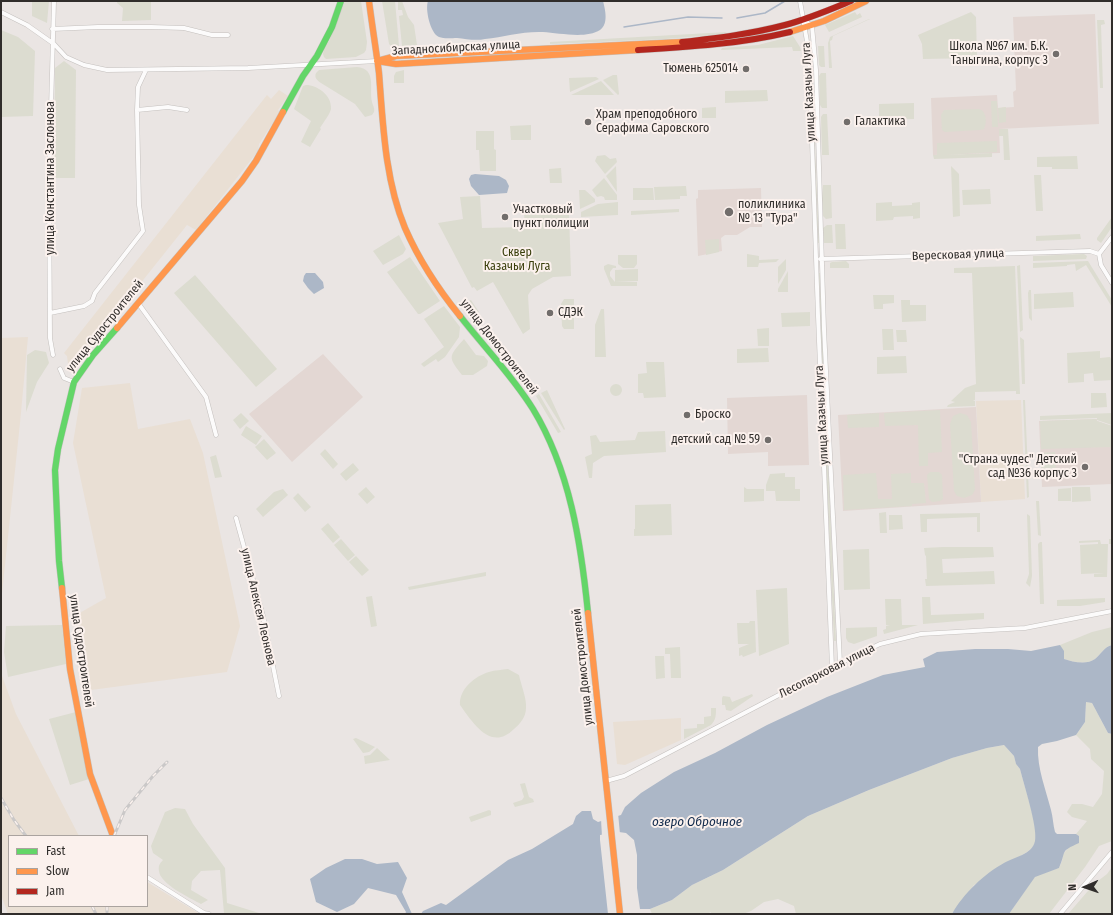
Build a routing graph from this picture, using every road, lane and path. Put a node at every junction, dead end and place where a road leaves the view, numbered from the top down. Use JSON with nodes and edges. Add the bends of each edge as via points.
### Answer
{"nodes":[{"id":1,"x":54,"y":1,"type":"edge"},
{"id":2,"x":342,"y":1,"type":"edge"},
{"id":3,"x":368,"y":1,"type":"edge"},
{"id":4,"x":800,"y":1,"type":"edge"},
{"id":5,"x":851,"y":1,"type":"edge"},
{"id":6,"x":866,"y":1,"type":"edge"},
{"id":7,"x":1,"y":12,"type":"edge"},
{"id":8,"x":804,"y":20,"type":"junction"},
{"id":9,"x":812,"y":26,"type":"junction"},
{"id":10,"x":804,"y":28,"type":"junction"},
{"id":11,"x":52,"y":29,"type":"junction"},
{"id":12,"x":228,"y":34,"type":"dead end"},
{"id":13,"x":54,"y":44,"type":"junction"},
{"id":14,"x":377,"y":62,"type":"junction"},
{"id":15,"x":310,"y":65,"type":"junction"},
{"id":16,"x":146,"y":70,"type":"junction"},
{"id":17,"x":137,"y":110,"type":"junction"},
{"id":18,"x":187,"y":110,"type":"dead end"},
{"id":19,"x":1112,"y":237,"type":"edge"},
{"id":20,"x":1099,"y":254,"type":"junction"},
{"id":21,"x":816,"y":259,"type":"junction"},
{"id":22,"x":822,"y":259,"type":"junction"},
{"id":23,"x":1112,"y":283,"type":"edge"},
{"id":24,"x":138,"y":303,"type":"junction"},
{"id":25,"x":50,"y":313,"type":"junction"},
{"id":26,"x":53,"y":355,"type":"dead end"},
{"id":27,"x":60,"y":369,"type":"dead end"},
{"id":28,"x":74,"y":382,"type":"junction"},
{"id":29,"x":216,"y":435,"type":"dead end"},
{"id":30,"x":236,"y":518,"type":"dead end"},
{"id":31,"x":1112,"y":611,"type":"edge"},
{"id":32,"x":840,"y":663,"type":"junction"},
{"id":33,"x":832,"y":667,"type":"junction"},
{"id":34,"x":279,"y":696,"type":"dead end"},
{"id":35,"x":606,"y":781,"type":"junction"},
{"id":36,"x":113,"y":835,"type":"edge"},
{"id":37,"x":1112,"y":852,"type":"edge"},
{"id":38,"x":148,"y":878,"type":"edge"},
{"id":39,"x":210,"y":914,"type":"edge"},
{"id":40,"x":620,"y":914,"type":"edge"},
{"id":41,"x":1060,"y":914,"type":"edge"}],
"edges":[{"from":1,"to":11,"type":"street"},
{"from":2,"to":15,"type":"main road","name":"улица Судостроителей","via":[[332,27]]},
{"from":3,"to":14,"type":"main road","name":"улица Домостроителей"},
{"from":4,"to":8,"type":"street"},
{"from":5,"to":8,"type":"main road","name":"Западносибирская улица"},
{"from":6,"to":9,"type":"main road","name":"Западносибирская улица"},
{"from":7,"to":13,"type":"street","via":[[27,25]]},
{"from":8,"to":9,"type":"street","name":"улица Казачьи Луга"},
{"from":8,"to":10,"type":"street","name":"улица Казачьи Луга"},
{"from":8,"to":14,"type":"main road","name":"Западносибирская улица","via":[[744,35],[695,41],[396,56]]},
{"from":9,"to":10,"type":"main road","name":"Западносибирская улица"},
{"from":9,"to":22,"type":"street","name":"улица Казачьи Луга","via":[[816,70]]},
{"from":10,"to":14,"type":"main road","name":"Западносибирская улица","via":[[754,40],[692,47],[396,64]]},
{"from":10,"to":21,"type":"street","name":"улица Казачьи Луга","via":[[809,53]]},
{"from":11,"to":12,"type":"street","via":[[151,26],[184,28],[212,35]]},
{"from":11,"to":13,"type":"street"},
{"from":13,"to":16,"type":"street","via":[[66,57],[84,65],[107,70]]},
{"from":13,"to":25,"type":"street","name":"улица Константина Заслонова","via":[[49,181]]},
{"from":14,"to":15,"type":"street"},
{"from":14,"to":35,"type":"main road","name":"улица Домостроителей","via":[[389,175],[407,233],[437,284],[528,401],[557,457],[566,482],[583,570]]},
{"from":15,"to":16,"type":"street"},
{"from":15,"to":24,"type":"main road","name":"улица Судостроителей","via":[[242,181]]},
{"from":16,"to":17,"type":"street","via":[[138,87]]},
{"from":17,"to":18,"type":"street","via":[[168,107]]},
{"from":17,"to":25,"type":"street","via":[[139,205],[143,231],[95,293],[92,301],[84,306]]},
{"from":19,"to":20,"type":"street"},
{"from":20,"to":22,"type":"street","name":"Вересковая улица","via":[[1090,251]]},
{"from":20,"to":23,"type":"street"},
{"from":21,"to":22,"type":"street","name":"Вересковая улица"},
{"from":21,"to":33,"type":"street","name":"улица Казачьи Луга"},
{"from":22,"to":32,"type":"street","name":"улица Казачьи Луга"},
{"from":24,"to":28,"type":"main road","name":"улица Судостроителей","via":[[93,355]]},
{"from":24,"to":29,"type":"street","via":[[206,397]]},
{"from":25,"to":26,"type":"street","name":"улица Константина Заслонова"},
{"from":27,"to":28,"type":"street","via":[[64,378]]},
{"from":28,"to":36,"type":"main road","name":"улица Судостроителей","via":[[55,470],[60,567],[70,669],[90,774]]},
{"from":30,"to":34,"type":"street","name":"улица Алексея Леонова","via":[[263,616]]},
{"from":31,"to":32,"type":"street","name":"Лесопарковая улица","via":[[1025,628],[912,636],[880,644]]},
{"from":32,"to":33,"type":"street","name":"Лесопарковая улица"},
{"from":33,"to":35,"type":"street","name":"Лесопарковая улица","via":[[650,763],[624,776]]},
{"from":35,"to":40,"type":"main road","name":"улица Домостроителей"},
{"from":37,"to":41,"type":"street"},
{"from":38,"to":39,"type":"street"}]}
